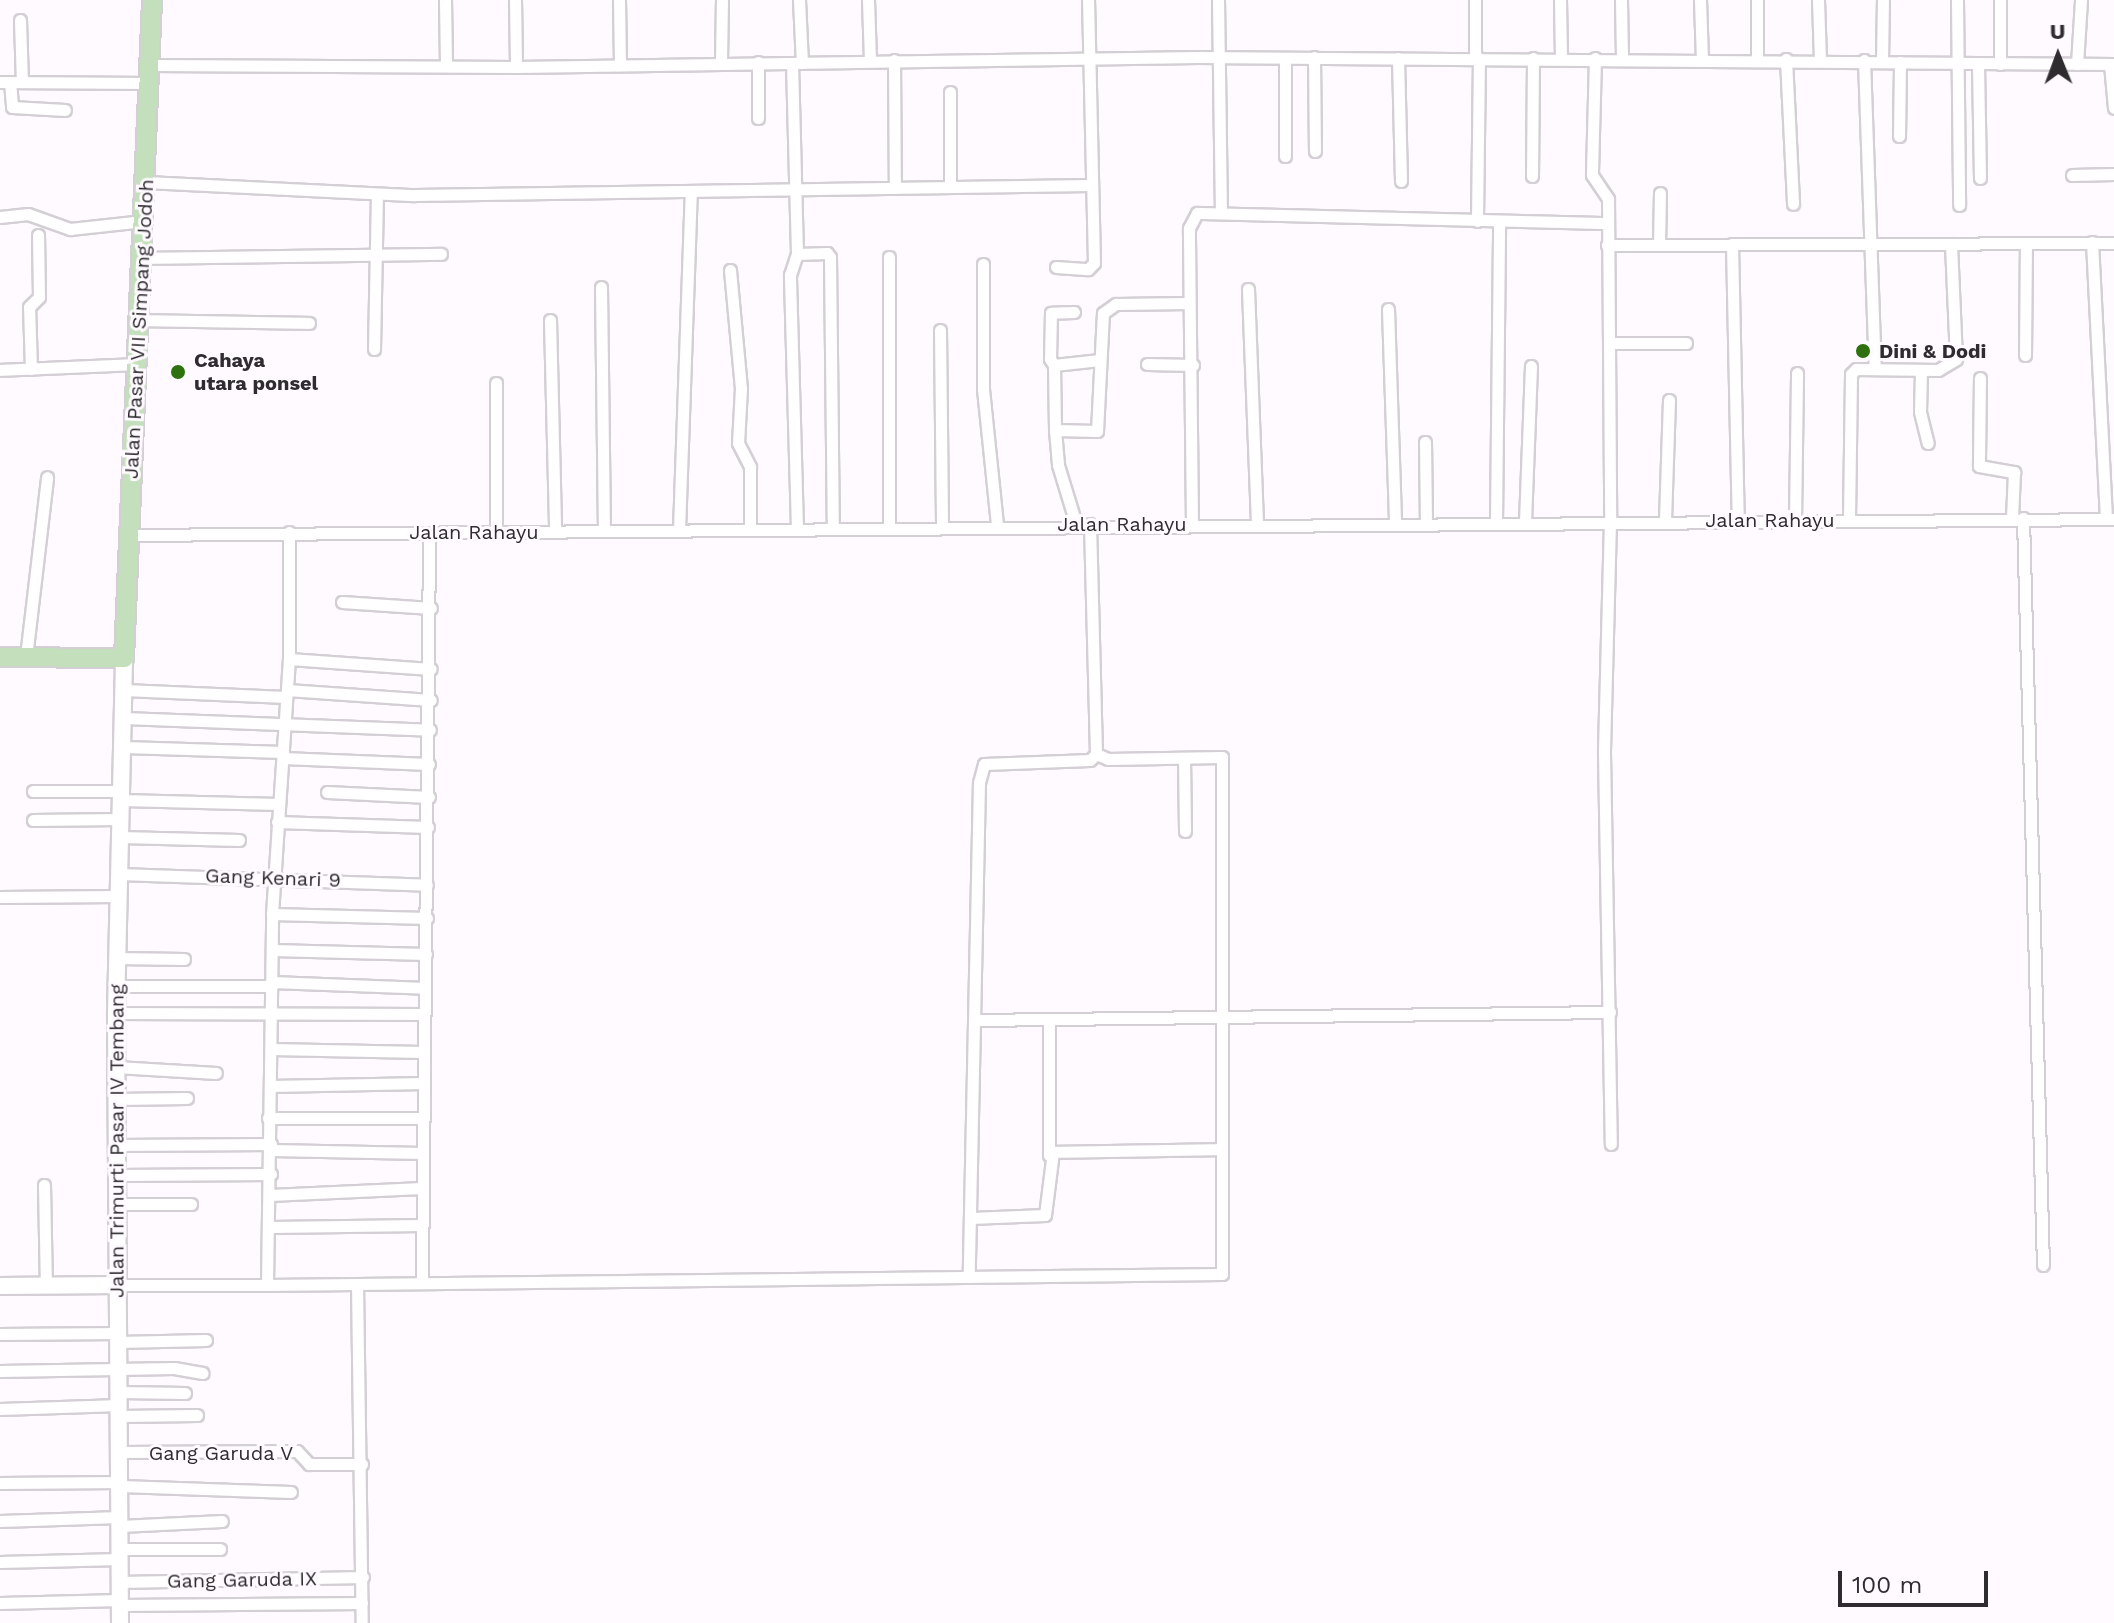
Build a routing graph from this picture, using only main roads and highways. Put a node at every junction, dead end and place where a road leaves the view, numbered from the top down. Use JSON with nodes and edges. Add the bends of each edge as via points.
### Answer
{"nodes":[{"id":1,"x":152,"y":0,"type":"edge"},
{"id":2,"x":0,"y":657,"type":"edge"}],
"edges":[{"from":1,"to":2,"type":"main road","name":"Jalan Pasar VII Simpang Jodoh","via":[[124,658]]}]}
